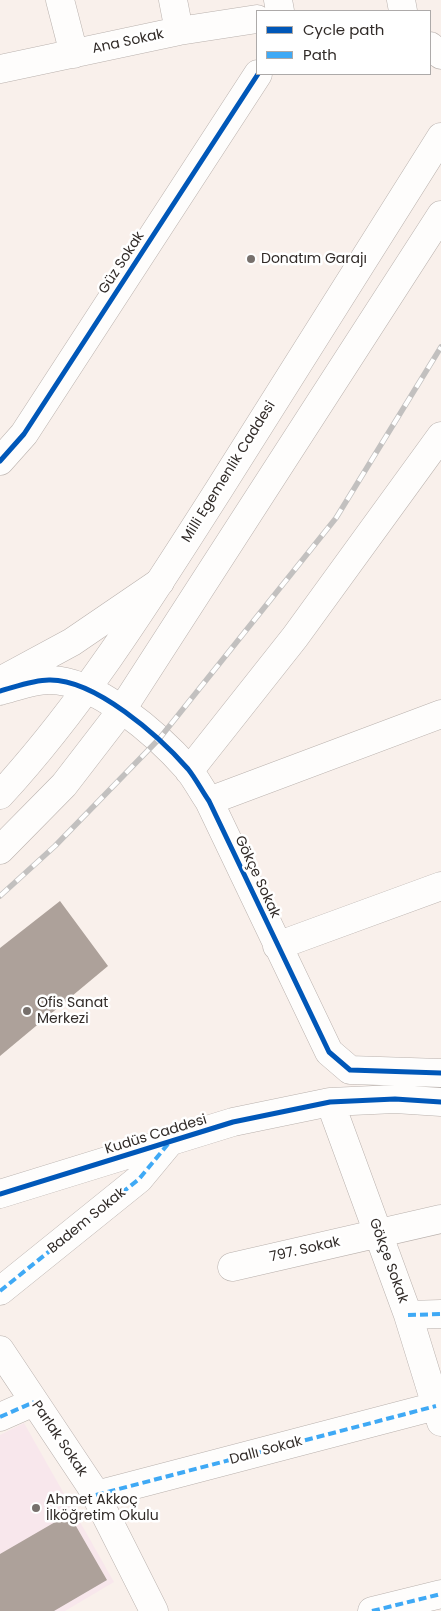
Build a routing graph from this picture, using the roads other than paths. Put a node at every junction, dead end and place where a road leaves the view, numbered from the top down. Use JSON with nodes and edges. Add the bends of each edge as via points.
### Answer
{"nodes":[{"id":1,"x":60,"y":0,"type":"edge"},
{"id":2,"x":173,"y":0,"type":"edge"},
{"id":3,"x":256,"y":19,"type":"edge"},
{"id":4,"x":179,"y":31,"type":"junction"},
{"id":5,"x":431,"y":47,"type":"edge"},
{"id":6,"x":74,"y":54,"type":"junction"},
{"id":7,"x":441,"y":55,"type":"edge"},
{"id":8,"x":0,"y":69,"type":"edge"},
{"id":9,"x":257,"y":75,"type":"edge"},
{"id":10,"x":441,"y":137,"type":"edge"},
{"id":11,"x":441,"y":215,"type":"edge"},
{"id":12,"x":441,"y":436,"type":"edge"},
{"id":13,"x":0,"y":461,"type":"edge"},
{"id":14,"x":160,"y":582,"type":"junction"},
{"id":15,"x":0,"y":681,"type":"edge"},
{"id":16,"x":87,"y":687,"type":"junction"},
{"id":17,"x":0,"y":691,"type":"edge"},
{"id":18,"x":121,"y":711,"type":"junction"},
{"id":19,"x":441,"y":714,"type":"edge"},
{"id":20,"x":189,"y":771,"type":"junction"},
{"id":21,"x":0,"y":795,"type":"edge"},
{"id":22,"x":209,"y":801,"type":"junction"},
{"id":23,"x":0,"y":850,"type":"edge"},
{"id":24,"x":441,"y":886,"type":"edge"},
{"id":25,"x":277,"y":946,"type":"junction"},
{"id":26,"x":441,"y":1073,"type":"edge"},
{"id":27,"x":441,"y":1089,"type":"edge"},
{"id":28,"x":330,"y":1102,"type":"junction"},
{"id":29,"x":441,"y":1102,"type":"edge"},
{"id":30,"x":168,"y":1144,"type":"junction"},
{"id":31,"x":0,"y":1176,"type":"edge"},
{"id":32,"x":0,"y":1194,"type":"edge"},
{"id":33,"x":441,"y":1219,"type":"edge"},
{"id":34,"x":378,"y":1233,"type":"junction"},
{"id":35,"x":232,"y":1267,"type":"dead end"},
{"id":36,"x":0,"y":1291,"type":"edge"},
{"id":37,"x":441,"y":1314,"type":"edge"},
{"id":38,"x":408,"y":1315,"type":"junction"},
{"id":39,"x":0,"y":1350,"type":"edge"},
{"id":40,"x":34,"y":1402,"type":"junction"},
{"id":41,"x":439,"y":1414,"type":"edge"},
{"id":42,"x":0,"y":1417,"type":"edge"},
{"id":43,"x":96,"y":1495,"type":"junction"},
{"id":44,"x":441,"y":1594,"type":"edge"},
{"id":45,"x":154,"y":1611,"type":"edge"},
{"id":46,"x":372,"y":1611,"type":"edge"}],
"edges":[{"from":1,"to":6,"type":"street"},
{"from":2,"to":4,"type":"street"},
{"from":3,"to":4,"type":"street","name":"Ana Sokak"},
{"from":4,"to":6,"type":"street","name":"Ana Sokak"},
{"from":5,"to":7,"type":"street"},
{"from":6,"to":8,"type":"street","name":"Ana Sokak"},
{"from":9,"to":13,"type":"street","name":"Güz Sokak","via":[[24,434]]},
{"from":10,"to":14,"type":"street","name":"Milli Egemenlik Caddesi"},
{"from":11,"to":18,"type":"street"},
{"from":12,"to":20,"type":"street","via":[[294,637]]},
{"from":14,"to":15,"type":"street","via":[[72,642]]},
{"from":14,"to":16,"type":"street","name":"Milli Egemenlik Caddesi"},
{"from":16,"to":17,"type":"street","via":[[49,680]]},
{"from":16,"to":18,"type":"street","name":"Gökçe Sokak"},
{"from":16,"to":21,"type":"street","name":"Milli Egemenlik Caddesi","via":[[25,768]]},
{"from":18,"to":20,"type":"street","name":"Gökçe Sokak","via":[[159,739]]},
{"from":18,"to":23,"type":"street","via":[[64,785]]},
{"from":19,"to":22,"type":"street"},
{"from":20,"to":22,"type":"street","name":"Gökçe Sokak"},
{"from":22,"to":25,"type":"street","name":"Gökçe Sokak"},
{"from":24,"to":25,"type":"street"},
{"from":25,"to":26,"type":"street","name":"Gökçe Sokak","via":[[329,1052],[350,1070]]},
{"from":27,"to":31,"type":"street","via":[[361,1084],[286,1094]]},
{"from":28,"to":29,"type":"street","name":"Kudüs Caddesi","via":[[395,1099]]},
{"from":28,"to":30,"type":"street","name":"Kudüs Caddesi","via":[[233,1122]]},
{"from":28,"to":34,"type":"street","name":"Gökçe Sokak"},
{"from":30,"to":32,"type":"street","name":"Kudüs Caddesi"},
{"from":30,"to":36,"type":"street","name":"Badem Sokak","via":[[139,1179]]},
{"from":33,"to":34,"type":"street","name":"797. Sokak"},
{"from":34,"to":35,"type":"street","name":"797. Sokak"},
{"from":34,"to":38,"type":"street","name":"Gökçe Sokak"},
{"from":37,"to":38,"type":"street"},
{"from":38,"to":41,"type":"street","name":"Gökçe Sokak"},
{"from":39,"to":40,"type":"street","name":"Parlak Sokak"},
{"from":40,"to":42,"type":"street"},
{"from":40,"to":43,"type":"street","name":"Parlak Sokak"},
{"from":41,"to":43,"type":"street","name":"Dallı Sokak"},
{"from":43,"to":45,"type":"street","name":"Parlak Sokak"},
{"from":44,"to":46,"type":"street"}]}
